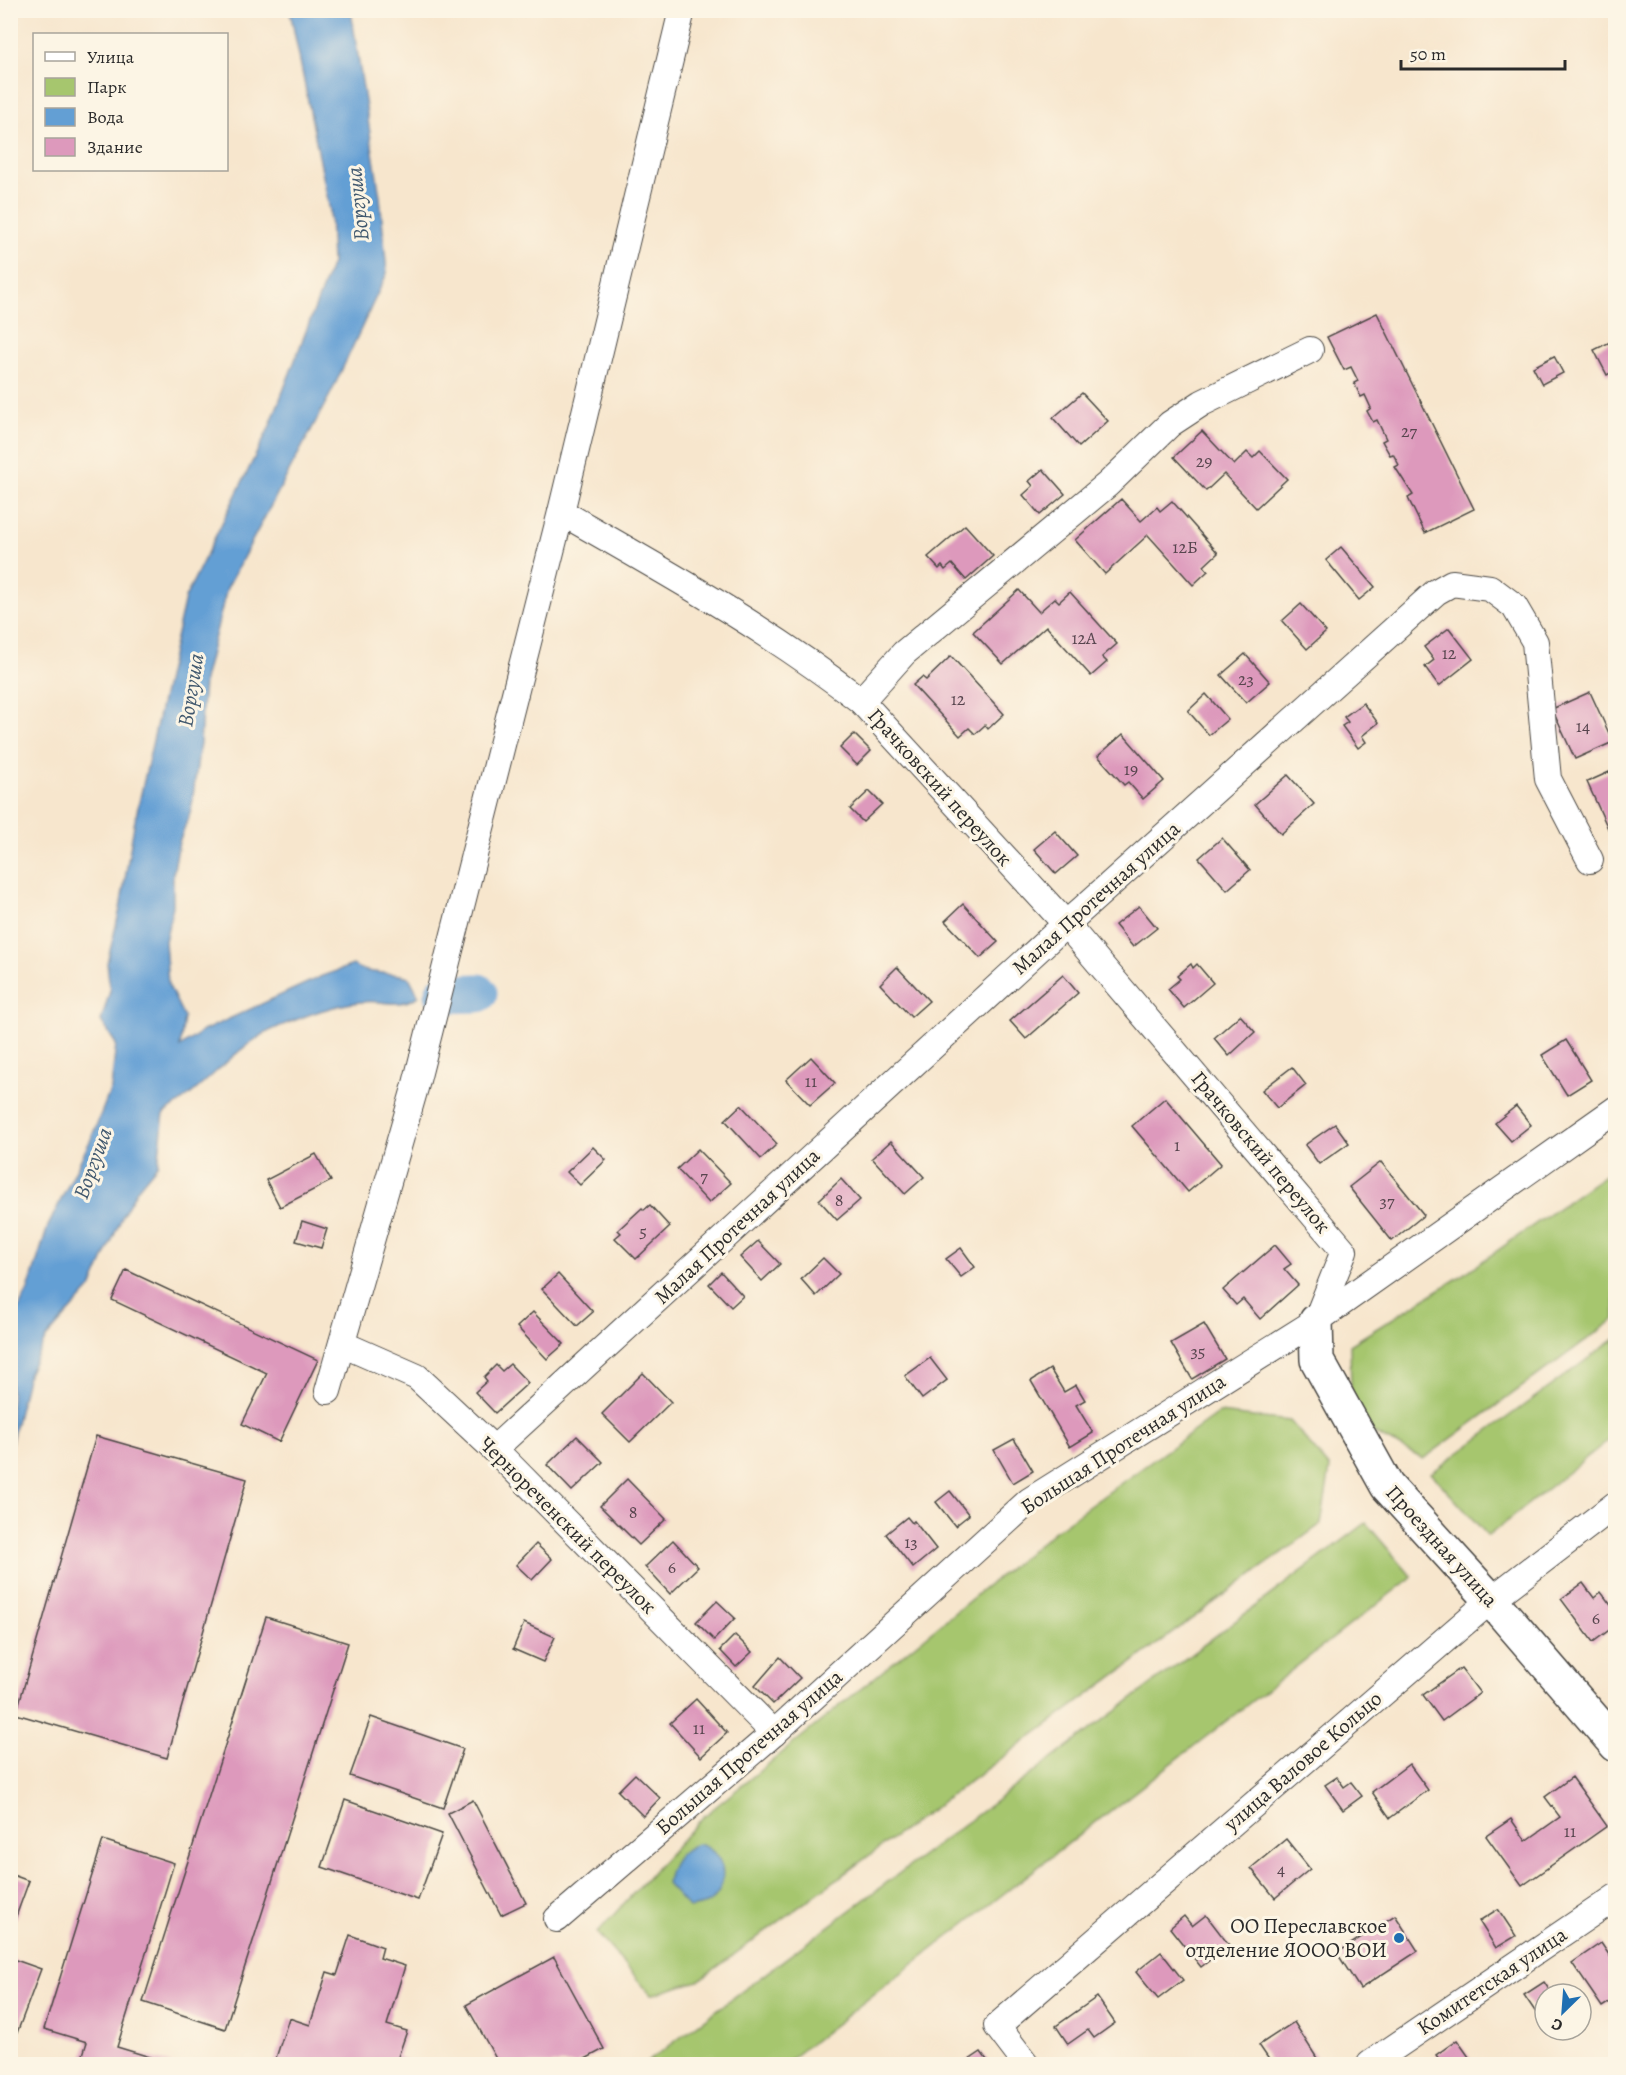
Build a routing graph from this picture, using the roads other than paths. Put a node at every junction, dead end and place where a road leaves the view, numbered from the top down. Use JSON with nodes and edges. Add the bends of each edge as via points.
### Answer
{"nodes":[{"id":1,"x":682,"y":10,"type":"edge"},
{"id":2,"x":1310,"y":350,"type":"dead end"},
{"id":3,"x":561,"y":512,"type":"junction"},
{"id":4,"x":861,"y":701,"type":"junction"},
{"id":5,"x":1590,"y":860,"type":"dead end"},
{"id":6,"x":1066,"y":924,"type":"junction"},
{"id":7,"x":1616,"y":1109,"type":"edge"},
{"id":8,"x":1316,"y":1321,"type":"junction"},
{"id":9,"x":342,"y":1344,"type":"junction"},
{"id":10,"x":328,"y":1391,"type":"dead end"},
{"id":11,"x":494,"y":1449,"type":"junction"},
{"id":12,"x":1616,"y":1504,"type":"edge"},
{"id":13,"x":1491,"y":1600,"type":"junction"},
{"id":14,"x":774,"y":1732,"type":"junction"},
{"id":15,"x":1616,"y":1745,"type":"edge"},
{"id":16,"x":1616,"y":1897,"type":"edge"},
{"id":17,"x":558,"y":1919,"type":"dead end"},
{"id":18,"x":1026,"y":2064,"type":"edge"},
{"id":19,"x":1370,"y":2064,"type":"edge"}],
"edges":[{"from":1,"to":3,"type":"street"},
{"from":2,"to":4,"type":"street","name":"Грачковский переулок","via":[[1202,403],[1170,424],[1108,484],[904,653]]},
{"from":3,"to":4,"type":"street","via":[[767,632]]},
{"from":3,"to":9,"type":"street","via":[[415,1088]]},
{"from":4,"to":6,"type":"street","name":"Грачковский переулок"},
{"from":5,"to":6,"type":"street","name":"Малая Протечная улица","via":[[1548,779],[1535,642],[1514,606],[1490,588],[1452,582]]},
{"from":6,"to":8,"type":"street","name":"Грачковский переулок","via":[[1344,1251]]},
{"from":6,"to":11,"type":"street","name":"Малая Протечная улица"},
{"from":7,"to":8,"type":"street","name":"Большая Протечная улица"},
{"from":8,"to":13,"type":"street","name":"Проездная улица","via":[[1317,1360],[1387,1486]]},
{"from":8,"to":14,"type":"street","name":"Большая Протечная улица","via":[[1029,1501]]},
{"from":9,"to":10,"type":"street"},
{"from":9,"to":11,"type":"street","name":"Чернореченский переулок","via":[[417,1377]]},
{"from":11,"to":14,"type":"street","name":"Чернореченский переулок"},
{"from":12,"to":13,"type":"street","name":"улица Валовое Кольцо"},
{"from":13,"to":15,"type":"street","name":"Проездная улица"},
{"from":13,"to":18,"type":"street","name":"улица Валовое Кольцо","via":[[997,2026]]},
{"from":14,"to":17,"type":"street","name":"Большая Протечная улица"},
{"from":16,"to":19,"type":"street","name":"Комитетская улица"}]}
